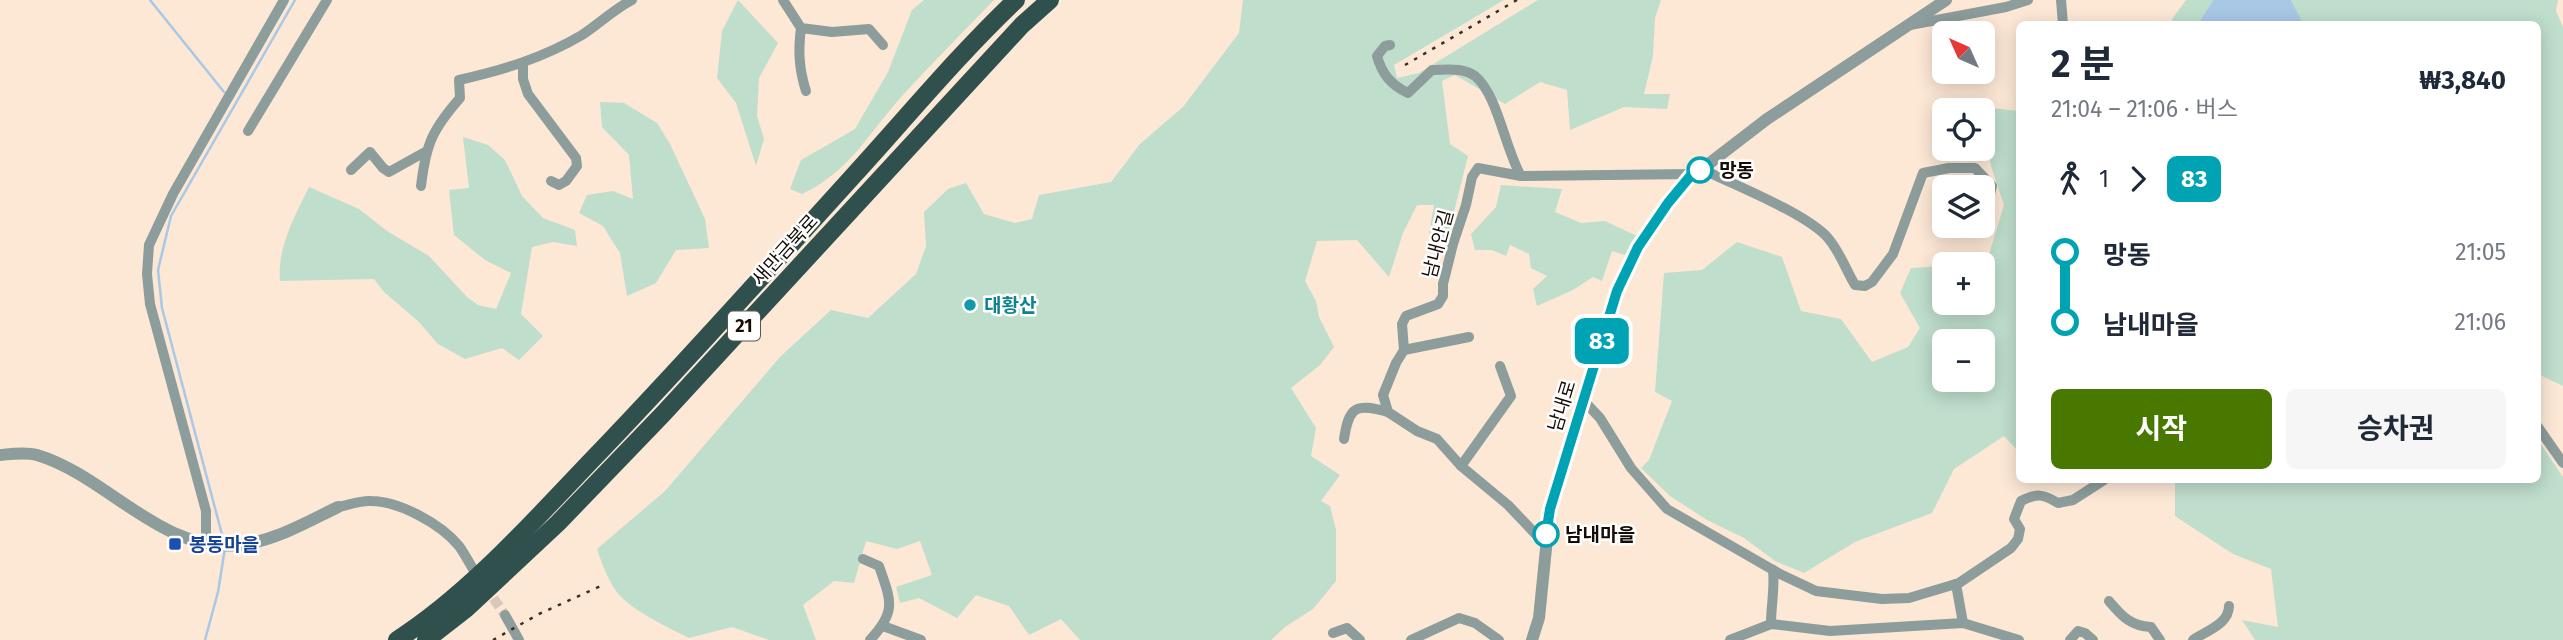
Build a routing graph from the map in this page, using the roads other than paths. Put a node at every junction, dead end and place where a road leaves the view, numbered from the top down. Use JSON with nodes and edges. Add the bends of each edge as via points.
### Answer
{"nodes":[{"id":1,"x":284,"y":0,"type":"edge"},
{"id":2,"x":327,"y":0,"type":"edge"},
{"id":3,"x":632,"y":0,"type":"edge"},
{"id":4,"x":783,"y":0,"type":"edge"},
{"id":5,"x":1016,"y":0,"type":"edge"},
{"id":6,"x":1050,"y":0,"type":"edge"},
{"id":7,"x":1946,"y":0,"type":"edge"},
{"id":8,"x":2028,"y":0,"type":"edge"},
{"id":9,"x":2061,"y":0,"type":"edge"},
{"id":10,"x":2063,"y":21,"type":"edge"},
{"id":11,"x":1908,"y":25,"type":"junction"},
{"id":12,"x":801,"y":28,"type":"junction"},
{"id":13,"x":883,"y":45,"type":"dead end"},
{"id":14,"x":1390,"y":45,"type":"dead end"},
{"id":15,"x":523,"y":64,"type":"junction"},
{"id":16,"x":806,"y":91,"type":"dead end"},
{"id":17,"x":248,"y":131,"type":"dead end"},
{"id":18,"x":425,"y":152,"type":"junction"},
{"id":19,"x":351,"y":170,"type":"dead end"},
{"id":20,"x":1697,"y":172,"type":"junction"},
{"id":21,"x":1982,"y":175,"type":"edge"},
{"id":22,"x":1521,"y":176,"type":"junction"},
{"id":23,"x":551,"y":181,"type":"dead end"},
{"id":24,"x":421,"y":186,"type":"dead end"},
{"id":25,"x":1469,"y":337,"type":"dead end"},
{"id":26,"x":1404,"y":350,"type":"junction"},
{"id":27,"x":1500,"y":366,"type":"dead end"},
{"id":28,"x":1584,"y":401,"type":"junction"},
{"id":29,"x":1388,"y":412,"type":"junction"},
{"id":30,"x":2541,"y":431,"type":"edge"},
{"id":31,"x":1344,"y":439,"type":"dead end"},
{"id":32,"x":0,"y":455,"type":"edge"},
{"id":33,"x":2563,"y":463,"type":"edge"},
{"id":34,"x":1461,"y":466,"type":"junction"},
{"id":35,"x":2099,"y":483,"type":"edge"},
{"id":36,"x":338,"y":507,"type":"joint"},
{"id":37,"x":206,"y":542,"type":"junction"},
{"id":38,"x":1545,"y":544,"type":"junction"},
{"id":39,"x":863,"y":559,"type":"dead end"},
{"id":40,"x":473,"y":569,"type":"dead end"},
{"id":41,"x":1773,"y":570,"type":"junction"},
{"id":42,"x":1956,"y":584,"type":"junction"},
{"id":43,"x":2109,"y":600,"type":"dead end"},
{"id":44,"x":2229,"y":606,"type":"dead end"},
{"id":45,"x":505,"y":615,"type":"tunnel mouth"},
{"id":46,"x":1963,"y":623,"type":"junction"},
{"id":47,"x":1772,"y":624,"type":"junction"},
{"id":48,"x":883,"y":626,"type":"junction"},
{"id":49,"x":1333,"y":633,"type":"dead end"},
{"id":50,"x":397,"y":640,"type":"edge"},
{"id":51,"x":426,"y":640,"type":"edge"},
{"id":52,"x":519,"y":640,"type":"edge"},
{"id":53,"x":870,"y":640,"type":"edge"},
{"id":54,"x":921,"y":640,"type":"edge"},
{"id":55,"x":1360,"y":640,"type":"edge"},
{"id":56,"x":1411,"y":640,"type":"edge"},
{"id":57,"x":1499,"y":640,"type":"edge"},
{"id":58,"x":1532,"y":640,"type":"edge"},
{"id":59,"x":1730,"y":640,"type":"edge"},
{"id":60,"x":2019,"y":640,"type":"edge"},
{"id":61,"x":2070,"y":640,"type":"edge"},
{"id":62,"x":2093,"y":640,"type":"edge"},
{"id":63,"x":2160,"y":640,"type":"edge"},
{"id":64,"x":2193,"y":640,"type":"edge"}],
"edges":[{"from":1,"to":37,"type":"street","via":[[173,194],[149,245],[150,304],[206,511]]},
{"from":2,"to":17,"type":"street"},
{"from":3,"to":15,"type":"street","via":[[585,33]]},
{"from":4,"to":12,"type":"street"},
{"from":5,"to":50,"type":"highway","name":"새만금북로","number":"21","via":[[545,510],[449,603]]},
{"from":6,"to":51,"type":"highway","name":"새만금북로","number":"21","via":[[558,523]]},
{"from":7,"to":11,"type":"street","name":"남내로"},
{"from":8,"to":11,"type":"street"},
{"from":9,"to":10,"type":"street"},
{"from":11,"to":20,"type":"street","name":"남내로"},
{"from":12,"to":13,"type":"street","via":[[832,32],[869,29]]},
{"from":12,"to":16,"type":"street","via":[[798,51]]},
{"from":14,"to":22,"type":"street","via":[[1377,56],[1381,70],[1395,87],[1408,93],[1432,70],[1458,69],[1475,76],[1490,97]]},
{"from":15,"to":18,"type":"street","via":[[459,80],[460,98]]},
{"from":15,"to":23,"type":"street","via":[[528,94],[576,158],[577,166],[566,181],[559,185]]},
{"from":18,"to":19,"type":"street","via":[[389,172],[370,152]]},
{"from":18,"to":24,"type":"street"},
{"from":20,"to":21,"type":"street","via":[[1786,209],[1826,236],[1855,285],[1865,286],[1893,254],[1923,173],[1975,168]]},
{"from":20,"to":22,"type":"street","name":"남내안길"},
{"from":20,"to":28,"type":"street","name":"남내로","via":[[1668,203],[1638,247],[1617,291]]},
{"from":22,"to":26,"type":"street","name":"남내안길","via":[[1478,168],[1453,244],[1443,296],[1438,304],[1406,316],[1402,324]]},
{"from":25,"to":26,"type":"street"},
{"from":26,"to":29,"type":"street","name":"남내안길","via":[[1383,395]]},
{"from":27,"to":34,"type":"street","via":[[1511,396]]},
{"from":28,"to":38,"type":"street","name":"남내로","via":[[1550,509]]},
{"from":28,"to":41,"type":"street","via":[[1631,468],[1667,509]]},
{"from":29,"to":31,"type":"street","via":[[1358,408],[1351,413]]},
{"from":29,"to":34,"type":"street","via":[[1437,439]]},
{"from":30,"to":33,"type":"street"},
{"from":32,"to":37,"type":"street","via":[[35,455],[142,516]]},
{"from":34,"to":38,"type":"street"},
{"from":35,"to":42,"type":"street","via":[[2073,500],[2058,503],[2035,494],[2021,501],[2014,519],[2020,529],[2018,540]]},
{"from":36,"to":37,"type":"street","via":[[287,533],[237,545]]},
{"from":36,"to":40,"type":"street","via":[[369,500],[412,512],[452,539]]},
{"from":38,"to":58,"type":"street","name":"남내로","via":[[1539,618]]},
{"from":39,"to":48,"type":"street","via":[[879,566],[891,603]]},
{"from":41,"to":42,"type":"street","via":[[1816,591],[1882,599],[1909,598]]},
{"from":41,"to":47,"type":"street"},
{"from":42,"to":46,"type":"street"},
{"from":43,"to":63,"type":"street","via":[[2125,619],[2151,627]]},
{"from":44,"to":64,"type":"street","via":[[2223,622]]},
{"from":45,"to":52,"type":"street"},
{"from":46,"to":47,"type":"street","via":[[1830,631]]},
{"from":46,"to":60,"type":"street"},
{"from":47,"to":59,"type":"street"},
{"from":48,"to":53,"type":"street"},
{"from":48,"to":54,"type":"street"},
{"from":49,"to":55,"type":"street","via":[[1347,628]]},
{"from":56,"to":57,"type":"street","via":[[1459,618]]},
{"from":61,"to":62,"type":"street","via":[[2078,631]]}]}
